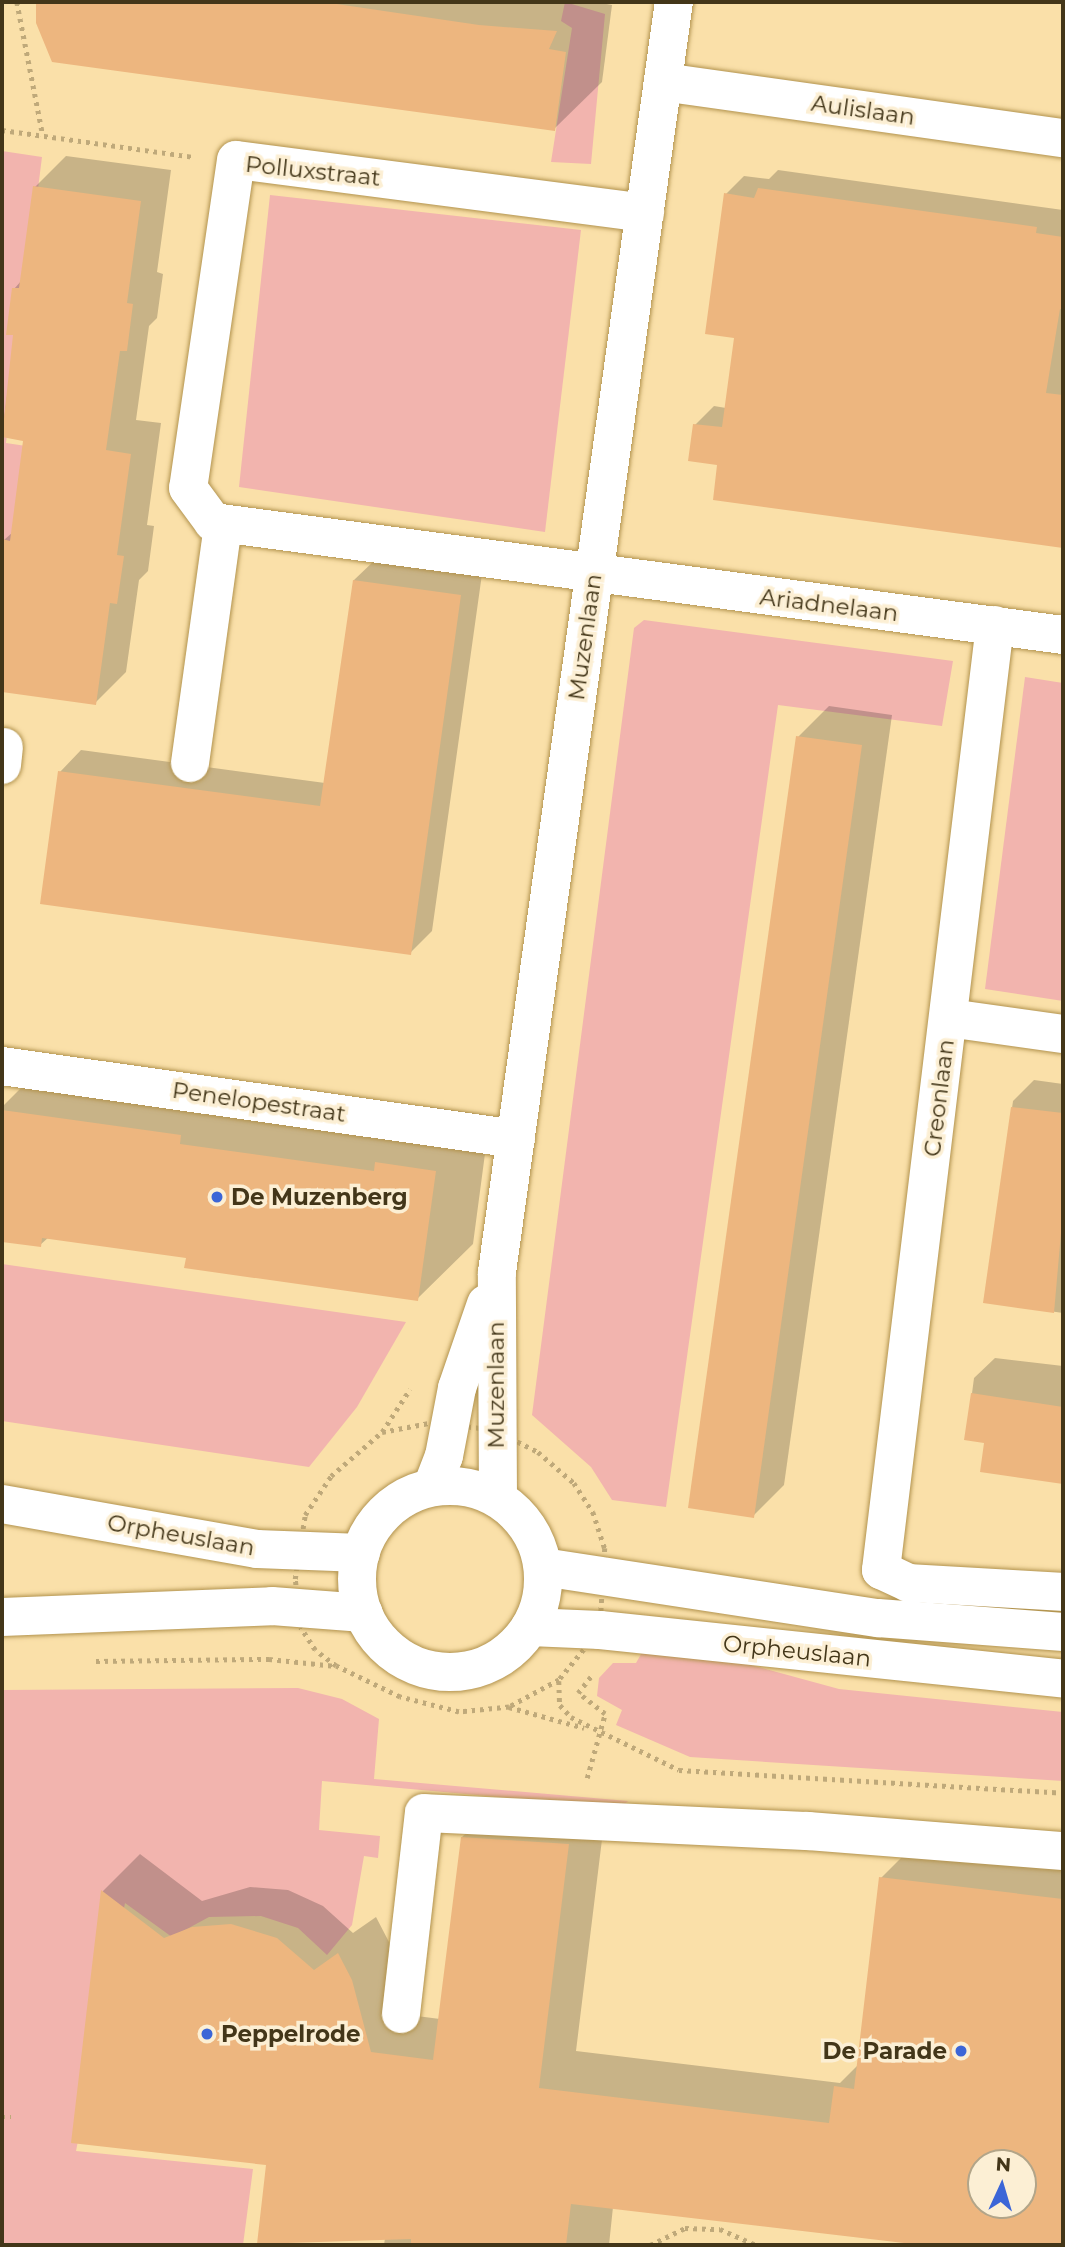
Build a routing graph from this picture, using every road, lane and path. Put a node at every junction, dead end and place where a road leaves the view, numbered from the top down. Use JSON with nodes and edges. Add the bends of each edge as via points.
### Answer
{"nodes":[{"id":1,"x":18,"y":2,"type":"edge"},
{"id":2,"x":674,"y":2,"type":"edge"},
{"id":3,"x":663,"y":82,"type":"junction"},
{"id":4,"x":2,"y":130,"type":"edge"},
{"id":5,"x":43,"y":136,"type":"junction"},
{"id":6,"x":1063,"y":138,"type":"edge"},
{"id":7,"x":236,"y":160,"type":"junction"},
{"id":8,"x":645,"y":213,"type":"junction"},
{"id":9,"x":223,"y":524,"type":"junction"},
{"id":10,"x":594,"y":576,"type":"junction"},
{"id":11,"x":995,"y":625,"type":"junction"},
{"id":12,"x":1063,"y":635,"type":"edge"},
{"id":13,"x":190,"y":763,"type":"dead end"},
{"id":14,"x":949,"y":1018,"type":"junction"},
{"id":15,"x":1063,"y":1034,"type":"edge"},
{"id":16,"x":2,"y":1066,"type":"edge"},
{"id":17,"x":516,"y":1139,"type":"junction"},
{"id":18,"x":497,"y":1272,"type":"junction"},
{"id":19,"x":413,"y":1383,"type":"dead end"},
{"id":20,"x":382,"y":1432,"type":"dead end"},
{"id":21,"x":432,"y":1487,"type":"junction"},
{"id":22,"x":498,"y":1498,"type":"junction"},
{"id":23,"x":2,"y":1504,"type":"edge"},
{"id":24,"x":361,"y":1553,"type":"junction"},
{"id":25,"x":543,"y":1567,"type":"junction"},
{"id":26,"x":1063,"y":1592,"type":"edge"},
{"id":27,"x":364,"y":1613,"type":"junction"},
{"id":28,"x":2,"y":1617,"type":"edge"},
{"id":29,"x":530,"y":1627,"type":"junction"},
{"id":30,"x":1063,"y":1632,"type":"edge"},
{"id":31,"x":626,"y":1633,"type":"junction"},
{"id":32,"x":90,"y":1661,"type":"dead end"},
{"id":33,"x":1063,"y":1679,"type":"edge"},
{"id":34,"x":509,"y":1707,"type":"junction"},
{"id":35,"x":588,"y":1729,"type":"junction"},
{"id":36,"x":600,"y":1734,"type":"junction"},
{"id":37,"x":1063,"y":1794,"type":"edge"},
{"id":38,"x":577,"y":1824,"type":"junction"},
{"id":39,"x":1063,"y":1851,"type":"edge"},
{"id":40,"x":401,"y":2014,"type":"dead end"},
{"id":41,"x":2,"y":2117,"type":"edge"},
{"id":42,"x":11,"y":2117,"type":"dead end"},
{"id":43,"x":650,"y":2245,"type":"edge"},
{"id":44,"x":756,"y":2245,"type":"edge"}],
"edges":[{"from":1,"to":5,"type":"path"},
{"from":2,"to":3,"type":"street","name":"Muzenlaan"},
{"from":3,"to":6,"type":"street","name":"Aulislaan"},
{"from":3,"to":8,"type":"street","name":"Muzenlaan"},
{"from":4,"to":5,"type":"path"},
{"from":5,"to":7,"type":"path"},
{"from":7,"to":8,"type":"street","name":"Polluxstraat"},
{"from":7,"to":9,"type":"street","name":"Polluxstraat","via":[[188,488],[213,523]]},
{"from":8,"to":10,"type":"street","name":"Muzenlaan"},
{"from":9,"to":10,"type":"street"},
{"from":9,"to":13,"type":"street"},
{"from":10,"to":11,"type":"street","name":"Ariadnelaan"},
{"from":10,"to":17,"type":"street","name":"Muzenlaan"},
{"from":11,"to":12,"type":"street","name":"Ariadnelaan"},
{"from":11,"to":14,"type":"street","name":"Creonlaan"},
{"from":14,"to":15,"type":"street"},
{"from":14,"to":26,"type":"street","name":"Creonlaan","via":[[881,1570],[909,1583]]},
{"from":16,"to":17,"type":"street","name":"Penelopestraat"},
{"from":17,"to":18,"type":"street","name":"Muzenlaan"},
{"from":18,"to":21,"type":"street","name":"Muzenlaan","via":[[457,1388],[444,1456]]},
{"from":18,"to":22,"type":"street","name":"Muzenlaan"},
{"from":19,"to":20,"type":"path"},
{"from":21,"to":22,"type":"street","via":[[454,1486]]},
{"from":21,"to":24,"type":"street","via":[[387,1510]]},
{"from":22,"to":25,"type":"street","via":[[528,1528]]},
{"from":23,"to":24,"type":"street","name":"Orpheuslaan","via":[[257,1549]]},
{"from":24,"to":27,"type":"street","via":[[358,1573]]},
{"from":25,"to":29,"type":"street","via":[[539,1608]]},
{"from":25,"to":30,"type":"street","name":"Orpheuslaan","via":[[851,1614]]},
{"from":27,"to":28,"type":"street","via":[[262,1606]]},
{"from":27,"to":29,"type":"street","via":[[382,1642],[395,1653],[425,1669],[442,1671],[477,1668],[492,1661]]},
{"from":29,"to":31,"type":"street","name":"Orpheuslaan"},
{"from":31,"to":33,"type":"street","name":"Orpheuslaan"},
{"from":31,"to":36,"type":"path","via":[[622,1653],[607,1655],[578,1693],[605,1714]]},
{"from":32,"to":34,"type":"path","via":[[269,1659],[336,1666],[400,1697],[459,1712]]},
{"from":34,"to":35,"type":"path"},
{"from":34,"to":35,"type":"path","via":[[559,1680],[560,1705]]},
{"from":35,"to":36,"type":"path"},
{"from":36,"to":37,"type":"path","via":[[679,1770]]},
{"from":36,"to":38,"type":"path"},
{"from":38,"to":39,"type":"street","via":[[808,1831]]},
{"from":38,"to":40,"type":"street","via":[[424,1813]]},
{"from":41,"to":42,"type":"path"},
{"from":43,"to":44,"type":"path","via":[[685,2228],[720,2229]]}]}
